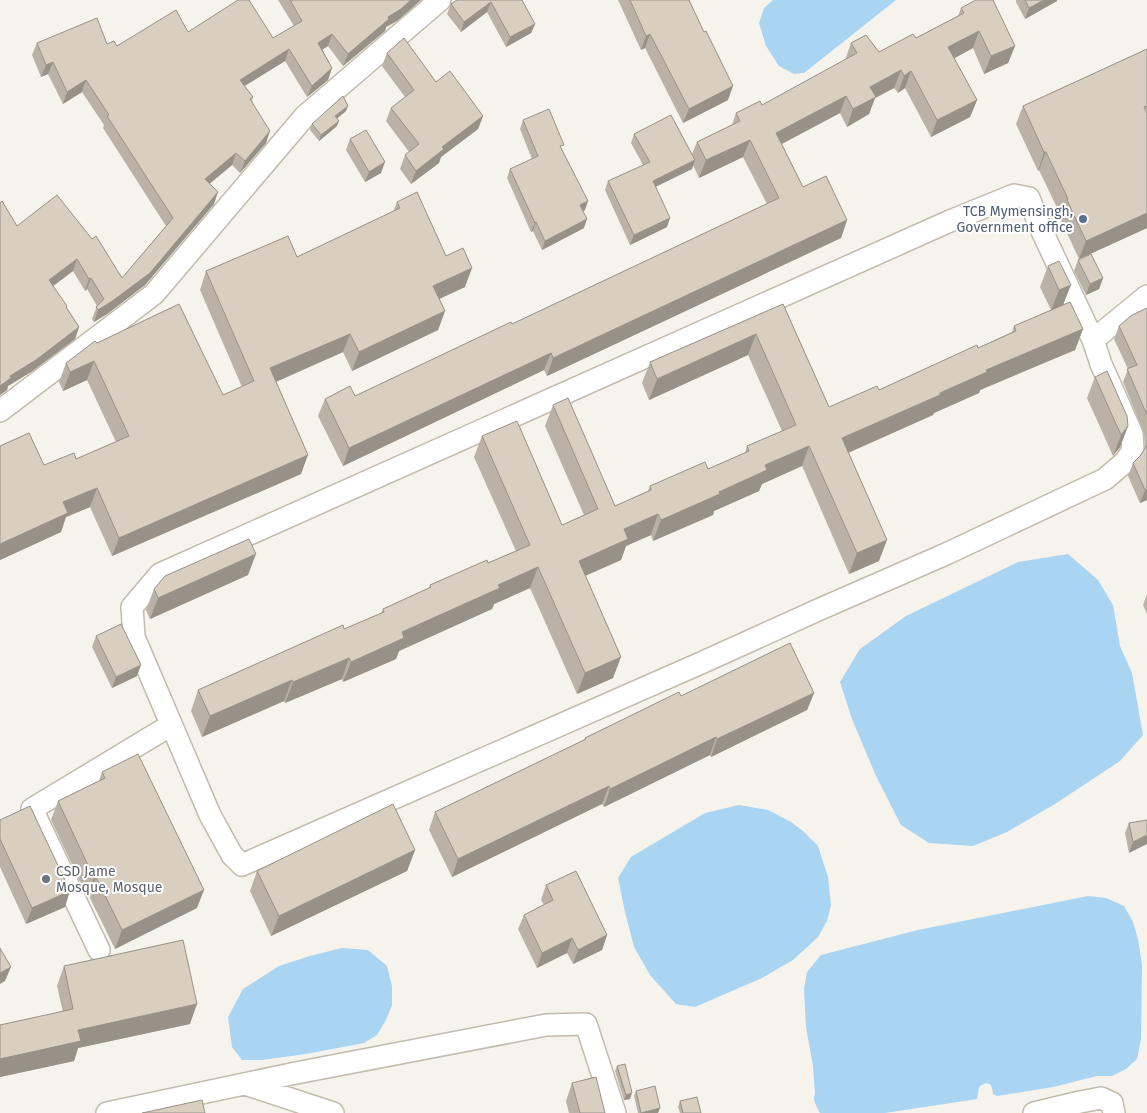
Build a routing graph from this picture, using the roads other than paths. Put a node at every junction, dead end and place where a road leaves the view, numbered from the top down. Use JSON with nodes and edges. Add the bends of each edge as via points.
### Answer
{"nodes":[{"id":1,"x":440,"y":0,"type":"edge"},
{"id":2,"x":1147,"y":296,"type":"edge"},
{"id":3,"x":1093,"y":340,"type":"junction"},
{"id":4,"x":0,"y":411,"type":"edge"},
{"id":5,"x":172,"y":725,"type":"junction"},
{"id":6,"x":99,"y":950,"type":"dead end"},
{"id":7,"x":245,"y":1084,"type":"junction"},
{"id":8,"x":107,"y":1113,"type":"edge"},
{"id":9,"x":333,"y":1113,"type":"edge"},
{"id":10,"x":616,"y":1113,"type":"edge"},
{"id":11,"x":1034,"y":1113,"type":"edge"},
{"id":12,"x":1114,"y":1113,"type":"edge"}],
"edges":[{"from":1,"to":4,"type":"street","via":[[305,116],[154,294]]},
{"from":2,"to":3,"type":"street"},
{"from":3,"to":5,"type":"street","via":[[1132,434],[1134,450],[1105,479],[946,554],[251,861],[242,864],[232,855],[210,815]]},
{"from":3,"to":5,"type":"street","via":[[1029,198],[1014,194],[160,574],[132,608],[134,637]]},
{"from":5,"to":6,"type":"street","via":[[32,809]]},
{"from":7,"to":8,"type":"street"},
{"from":7,"to":9,"type":"street"},
{"from":7,"to":10,"type":"street","via":[[546,1025],[586,1024]]},
{"from":11,"to":12,"type":"street","via":[[1101,1098],[1112,1103]]}]}
